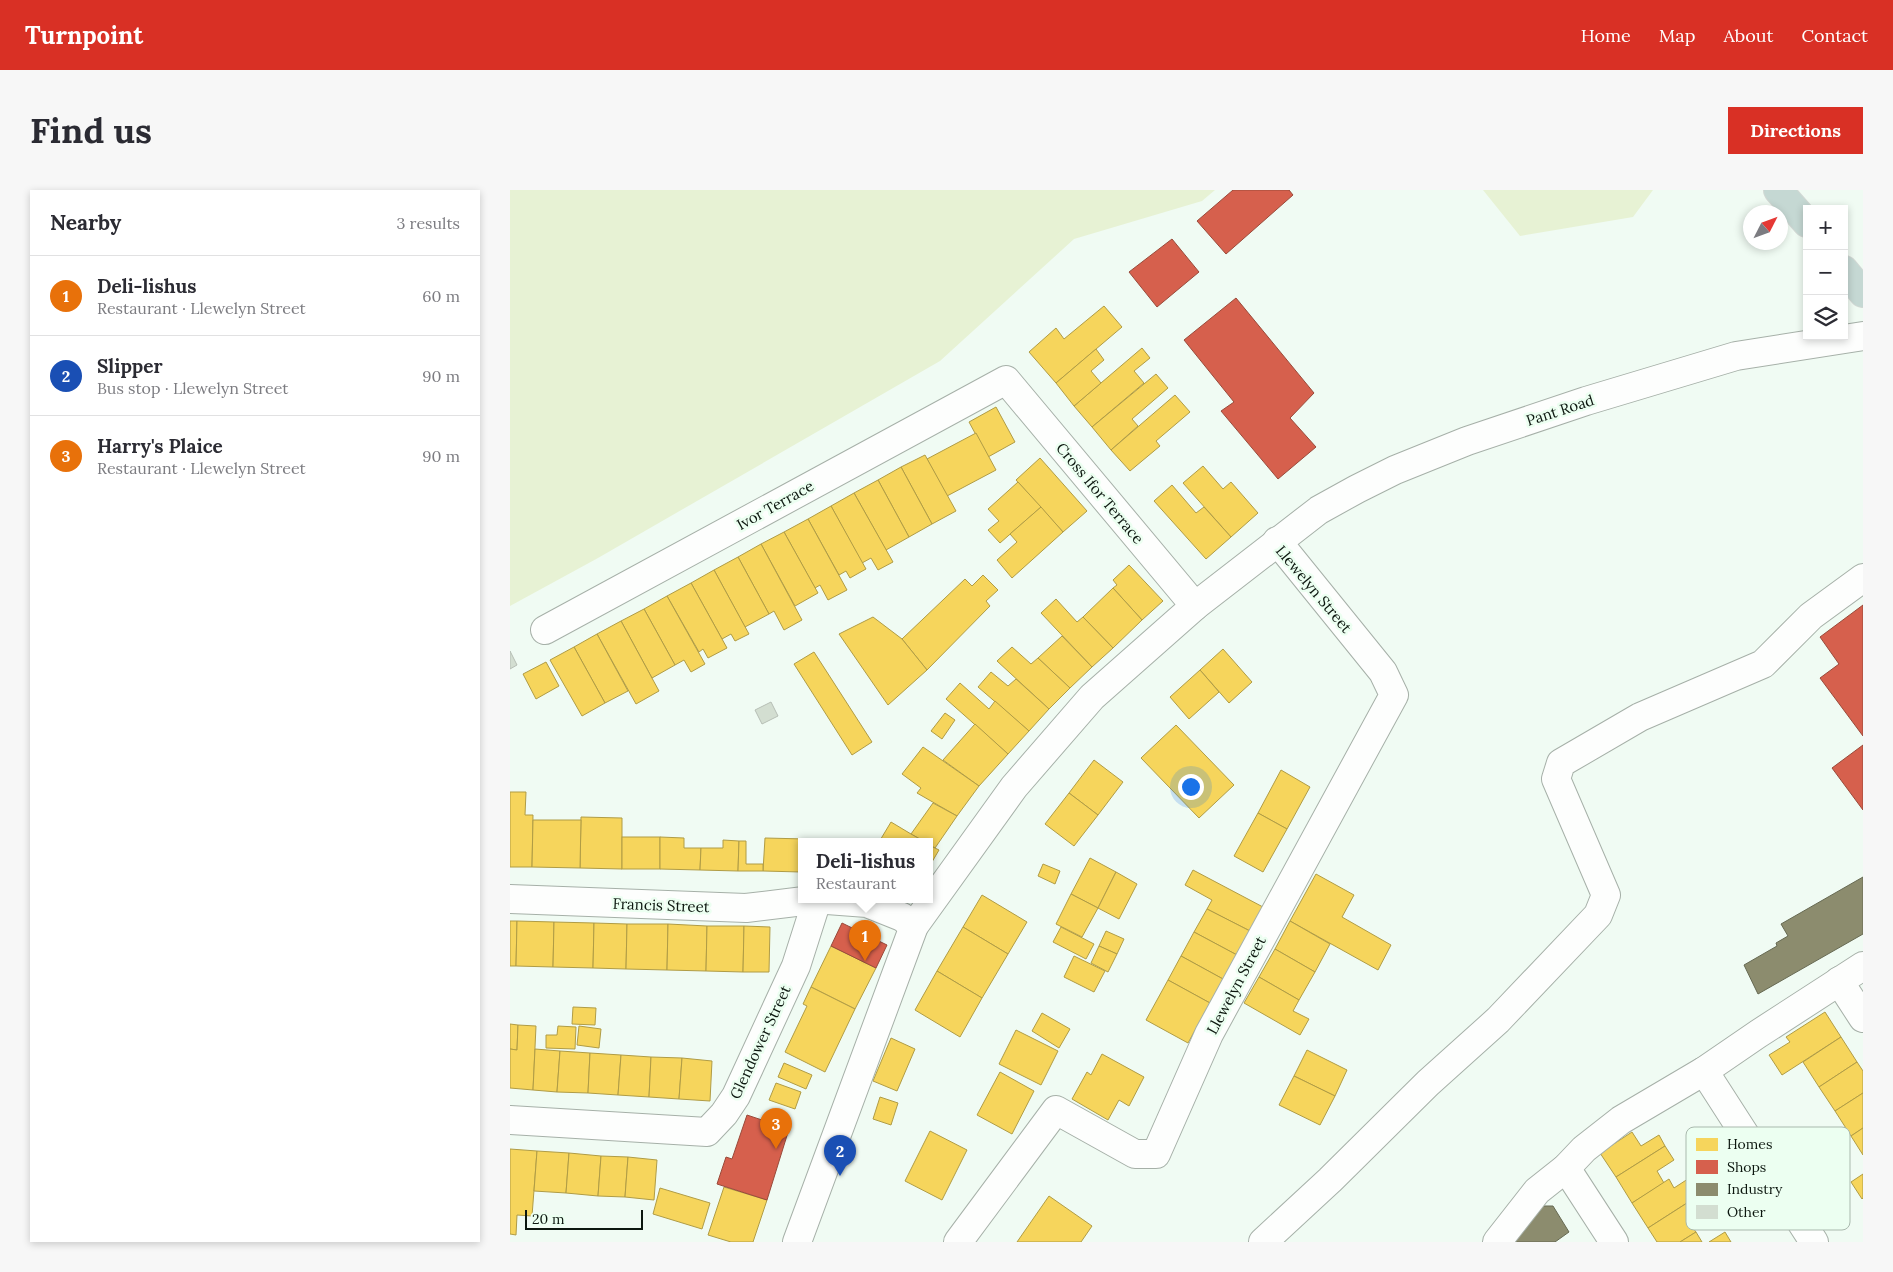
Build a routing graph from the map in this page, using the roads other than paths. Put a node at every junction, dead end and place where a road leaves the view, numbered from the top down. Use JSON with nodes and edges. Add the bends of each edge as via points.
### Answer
{"nodes":[{"id":1,"x":1778,"y":190,"type":"edge"},
{"id":2,"x":1803,"y":218,"type":"edge"},
{"id":3,"x":1848,"y":275,"type":"edge"},
{"id":4,"x":1863,"y":293,"type":"edge"},
{"id":5,"x":1863,"y":336,"type":"edge"},
{"id":6,"x":1006,"y":380,"type":"joint"},
{"id":7,"x":1278,"y":541,"type":"junction"},
{"id":8,"x":1863,"y":578,"type":"edge"},
{"id":9,"x":1195,"y":606,"type":"junction"},
{"id":10,"x":545,"y":630,"type":"dead end"},
{"id":11,"x":510,"y":899,"type":"edge"},
{"id":12,"x":933,"y":899,"type":"edge"},
{"id":13,"x":798,"y":902,"type":"edge"},
{"id":14,"x":816,"y":903,"type":"edge"},
{"id":15,"x":867,"y":903,"type":"edge"},
{"id":16,"x":930,"y":903,"type":"edge"},
{"id":17,"x":914,"y":926,"type":"junction"},
{"id":18,"x":1863,"y":966,"type":"edge"},
{"id":19,"x":1839,"y":981,"type":"junction"},
{"id":20,"x":1863,"y":1018,"type":"edge"},
{"id":21,"x":1704,"y":1071,"type":"junction"},
{"id":22,"x":510,"y":1120,"type":"edge"},
{"id":23,"x":1740,"y":1127,"type":"edge"},
{"id":24,"x":1566,"y":1168,"type":"junction"},
{"id":25,"x":1806,"y":1230,"type":"edge"},
{"id":26,"x":796,"y":1242,"type":"edge"},
{"id":27,"x":958,"y":1242,"type":"edge"},
{"id":28,"x":1263,"y":1242,"type":"edge"},
{"id":29,"x":1497,"y":1242,"type":"edge"},
{"id":30,"x":1614,"y":1242,"type":"edge"},
{"id":31,"x":1814,"y":1242,"type":"edge"}],
"edges":[{"from":1,"to":2,"type":"highway"},
{"from":3,"to":4,"type":"highway"},
{"from":5,"to":7,"type":"street","name":"Pant Road","via":[[1736,356],[1467,441],[1357,489],[1319,510]]},
{"from":6,"to":9,"type":"street","name":"Cross Ifor Terrace"},
{"from":6,"to":10,"type":"street","name":"Ivor Terrace"},
{"from":7,"to":9,"type":"street","name":"Llewelyn Street"},
{"from":7,"to":27,"type":"street","name":"Llewelyn Street","via":[[1383,672],[1394,695],[1209,1034],[1156,1154],[1135,1154],[1056,1110]]},
{"from":8,"to":28,"type":"street","via":[[1811,616],[1763,664],[1640,718],[1560,763],[1556,779],[1606,895],[1598,915],[1498,1020]]},
{"from":9,"to":12,"type":"street","name":"Llewelyn Street","via":[[1079,712],[1014,786]]},
{"from":11,"to":13,"type":"street","name":"Francis Street","via":[[746,908]]},
{"from":14,"to":22,"type":"street","name":"Glendower Street","via":[[796,966],[736,1096],[708,1132]]},
{"from":15,"to":17,"type":"street","via":[[902,917]]},
{"from":16,"to":17,"type":"street","name":"Llewelyn Street"},
{"from":17,"to":26,"type":"street","name":"Llewelyn Street"},
{"from":18,"to":19,"type":"street"},
{"from":19,"to":20,"type":"street"},
{"from":19,"to":21,"type":"street"},
{"from":21,"to":23,"type":"street"},
{"from":21,"to":24,"type":"street","via":[[1621,1120]]},
{"from":24,"to":29,"type":"street","via":[[1537,1191]]},
{"from":24,"to":30,"type":"street"},
{"from":25,"to":31,"type":"street"}]}
